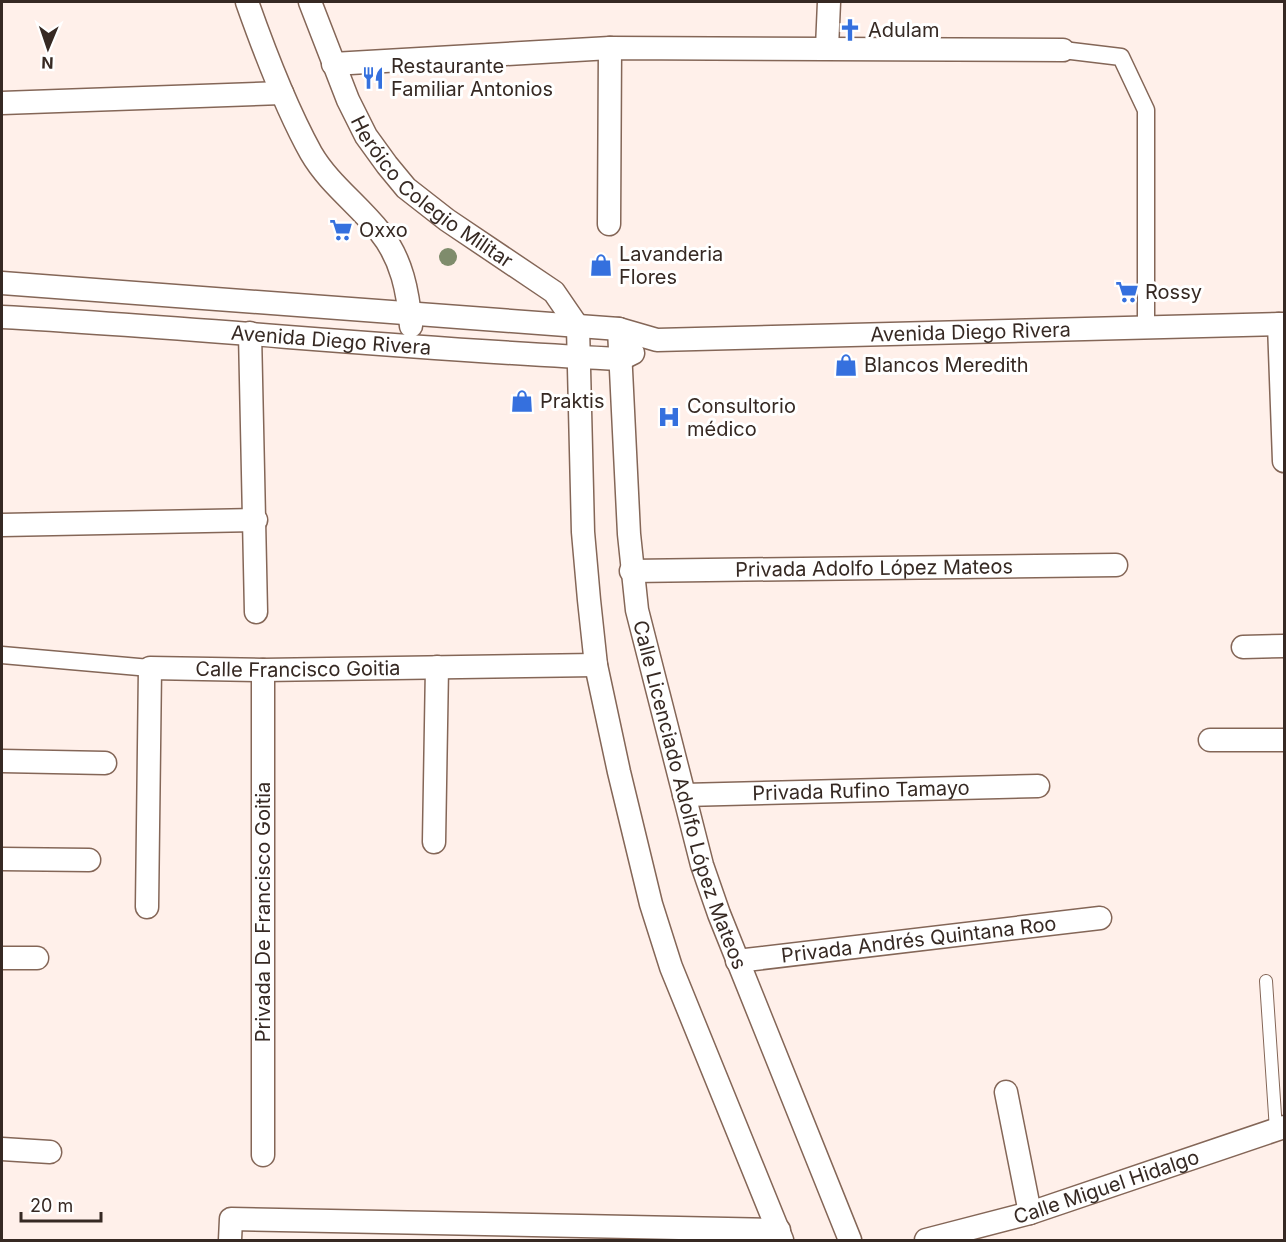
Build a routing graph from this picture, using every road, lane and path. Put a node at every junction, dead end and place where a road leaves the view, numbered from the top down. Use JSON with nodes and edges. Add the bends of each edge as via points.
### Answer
{"nodes":[{"id":1,"x":247,"y":2,"type":"edge"},
{"id":2,"x":310,"y":2,"type":"edge"},
{"id":3,"x":829,"y":2,"type":"edge"},
{"id":4,"x":610,"y":48,"type":"junction"},
{"id":5,"x":827,"y":48,"type":"junction"},
{"id":6,"x":1063,"y":50,"type":"joint"},
{"id":7,"x":333,"y":64,"type":"junction"},
{"id":8,"x":282,"y":93,"type":"junction"},
{"id":9,"x":2,"y":103,"type":"edge"},
{"id":10,"x":609,"y":224,"type":"dead end"},
{"id":11,"x":2,"y":283,"type":"edge"},
{"id":12,"x":143,"y":293,"type":"junction"},
{"id":13,"x":410,"y":314,"type":"junction"},
{"id":14,"x":2,"y":317,"type":"edge"},
{"id":15,"x":141,"y":324,"type":"junction"},
{"id":16,"x":1282,"y":324,"type":"edge"},
{"id":17,"x":578,"y":327,"type":"junction"},
{"id":18,"x":1146,"y":328,"type":"junction"},
{"id":19,"x":619,"y":329,"type":"junction"},
{"id":20,"x":250,"y":333,"type":"junction"},
{"id":21,"x":657,"y":340,"type":"junction"},
{"id":22,"x":412,"y":346,"type":"junction"},
{"id":23,"x":579,"y":357,"type":"junction"},
{"id":24,"x":621,"y":359,"type":"junction"},
{"id":25,"x":1284,"y":460,"type":"edge"},
{"id":26,"x":256,"y":520,"type":"junction"},
{"id":27,"x":2,"y":525,"type":"edge"},
{"id":28,"x":1116,"y":565,"type":"dead end"},
{"id":29,"x":631,"y":571,"type":"junction"},
{"id":30,"x":256,"y":612,"type":"dead end"},
{"id":31,"x":1284,"y":646,"type":"edge"},
{"id":32,"x":1243,"y":647,"type":"dead end"},
{"id":33,"x":2,"y":655,"type":"edge"},
{"id":34,"x":596,"y":665,"type":"junction"},
{"id":35,"x":437,"y":667,"type":"junction"},
{"id":36,"x":150,"y":668,"type":"junction"},
{"id":37,"x":263,"y":670,"type":"junction"},
{"id":38,"x":1284,"y":740,"type":"edge"},
{"id":39,"x":1210,"y":741,"type":"dead end"},
{"id":40,"x":2,"y":761,"type":"edge"},
{"id":41,"x":105,"y":763,"type":"dead end"},
{"id":42,"x":1038,"y":786,"type":"dead end"},
{"id":43,"x":684,"y":795,"type":"junction"},
{"id":44,"x":434,"y":842,"type":"dead end"},
{"id":45,"x":2,"y":859,"type":"edge"},
{"id":46,"x":89,"y":860,"type":"dead end"},
{"id":47,"x":147,"y":907,"type":"dead end"},
{"id":48,"x":1101,"y":918,"type":"dead end"},
{"id":49,"x":2,"y":958,"type":"edge"},
{"id":50,"x":36,"y":958,"type":"dead end"},
{"id":51,"x":736,"y":961,"type":"junction"},
{"id":52,"x":1266,"y":981,"type":"dead end"},
{"id":53,"x":1006,"y":1092,"type":"dead end"},
{"id":54,"x":1280,"y":1128,"type":"edge"},
{"id":55,"x":2,"y":1149,"type":"edge"},
{"id":56,"x":50,"y":1152,"type":"dead end"},
{"id":57,"x":263,"y":1155,"type":"dead end"},
{"id":58,"x":1030,"y":1213,"type":"junction"},
{"id":59,"x":230,"y":1230,"type":"edge"},
{"id":60,"x":389,"y":1232,"type":"edge"},
{"id":61,"x":554,"y":1232,"type":"edge"},
{"id":62,"x":713,"y":1234,"type":"edge"},
{"id":63,"x":781,"y":1235,"type":"edge"},
{"id":64,"x":850,"y":1240,"type":"edge"},
{"id":65,"x":926,"y":1240,"type":"edge"}],
"edges":[{"from":1,"to":8,"type":"street"},
{"from":2,"to":7,"type":"street","name":"Heróico Colegio Militar"},
{"from":3,"to":5,"type":"street"},
{"from":4,"to":5,"type":"street"},
{"from":4,"to":7,"type":"street"},
{"from":4,"to":10,"type":"street"},
{"from":5,"to":6,"type":"street"},
{"from":6,"to":18,"type":"street","via":[[1121,57],[1146,110]]},
{"from":7,"to":17,"type":"street","name":"Heróico Colegio Militar","via":[[366,136],[406,188],[554,292]]},
{"from":8,"to":9,"type":"street"},
{"from":8,"to":13,"type":"street","via":[[326,176],[380,232],[396,257]]},
{"from":11,"to":12,"type":"street","name":"Avenida Diego Rivera"},
{"from":12,"to":13,"type":"street","name":"Avenida Diego Rivera"},
{"from":12,"to":15,"type":"street"},
{"from":13,"to":17,"type":"street","name":"Avenida Diego Rivera"},
{"from":13,"to":22,"type":"street"},
{"from":14,"to":15,"type":"street","name":"Avenida Diego Rivera"},
{"from":15,"to":20,"type":"street","name":"Avenida Diego Rivera"},
{"from":16,"to":18,"type":"street","name":"Avenida Diego Rivera"},
{"from":16,"to":25,"type":"street"},
{"from":17,"to":19,"type":"street","name":"Avenida Diego Rivera"},
{"from":17,"to":23,"type":"street"},
{"from":18,"to":21,"type":"street","name":"Avenida Diego Rivera"},
{"from":19,"to":21,"type":"street","name":"Avenida Diego Rivera"},
{"from":19,"to":24,"type":"street","name":"Calle Licenciado Adolfo López Mateos"},
{"from":20,"to":22,"type":"street","name":"Avenida Diego Rivera"},
{"from":20,"to":26,"type":"street"},
{"from":21,"to":24,"type":"street","name":"Avenida Diego Rivera"},
{"from":22,"to":23,"type":"street","name":"Avenida Diego Rivera"},
{"from":23,"to":24,"type":"street","name":"Avenida Diego Rivera"},
{"from":23,"to":34,"type":"street","via":[[583,532]]},
{"from":24,"to":29,"type":"street","name":"Calle Licenciado Adolfo López Mateos"},
{"from":26,"to":27,"type":"street"},
{"from":26,"to":30,"type":"street"},
{"from":28,"to":29,"type":"street","name":"Privada Adolfo López Mateos"},
{"from":29,"to":43,"type":"street","name":"Calle Licenciado Adolfo López Mateos","via":[[637,610]]},
{"from":31,"to":32,"type":"street"},
{"from":33,"to":36,"type":"street","name":"Calle Francisco Goitia"},
{"from":34,"to":35,"type":"street","name":"Calle Francisco Goitia"},
{"from":34,"to":63,"type":"street","via":[[649,894],[671,967]]},
{"from":35,"to":37,"type":"street","name":"Calle Francisco Goitia"},
{"from":35,"to":44,"type":"street"},
{"from":36,"to":37,"type":"street","name":"Calle Francisco Goitia"},
{"from":36,"to":47,"type":"street"},
{"from":37,"to":57,"type":"street","name":"Privada De Francisco Goitia"},
{"from":38,"to":39,"type":"street"},
{"from":40,"to":41,"type":"street"},
{"from":42,"to":43,"type":"street","name":"Privada Rufino Tamayo"},
{"from":43,"to":51,"type":"street","name":"Calle Licenciado Adolfo López Mateos","via":[[702,865]]},
{"from":45,"to":46,"type":"street"},
{"from":48,"to":51,"type":"street","name":"Privada Andrés Quintana Roo"},
{"from":49,"to":50,"type":"street"},
{"from":51,"to":64,"type":"street","name":"Calle Licenciado Adolfo López Mateos"},
{"from":52,"to":54,"type":"lane"},
{"from":53,"to":58,"type":"street"},
{"from":54,"to":58,"type":"street","name":"Calle Miguel Hidalgo"},
{"from":55,"to":56,"type":"street"},
{"from":58,"to":65,"type":"street","name":"Calle Miguel Hidalgo"},
{"from":59,"to":60,"type":"street"},
{"from":60,"to":61,"type":"street"},
{"from":61,"to":62,"type":"street"},
{"from":62,"to":63,"type":"street"}]}
